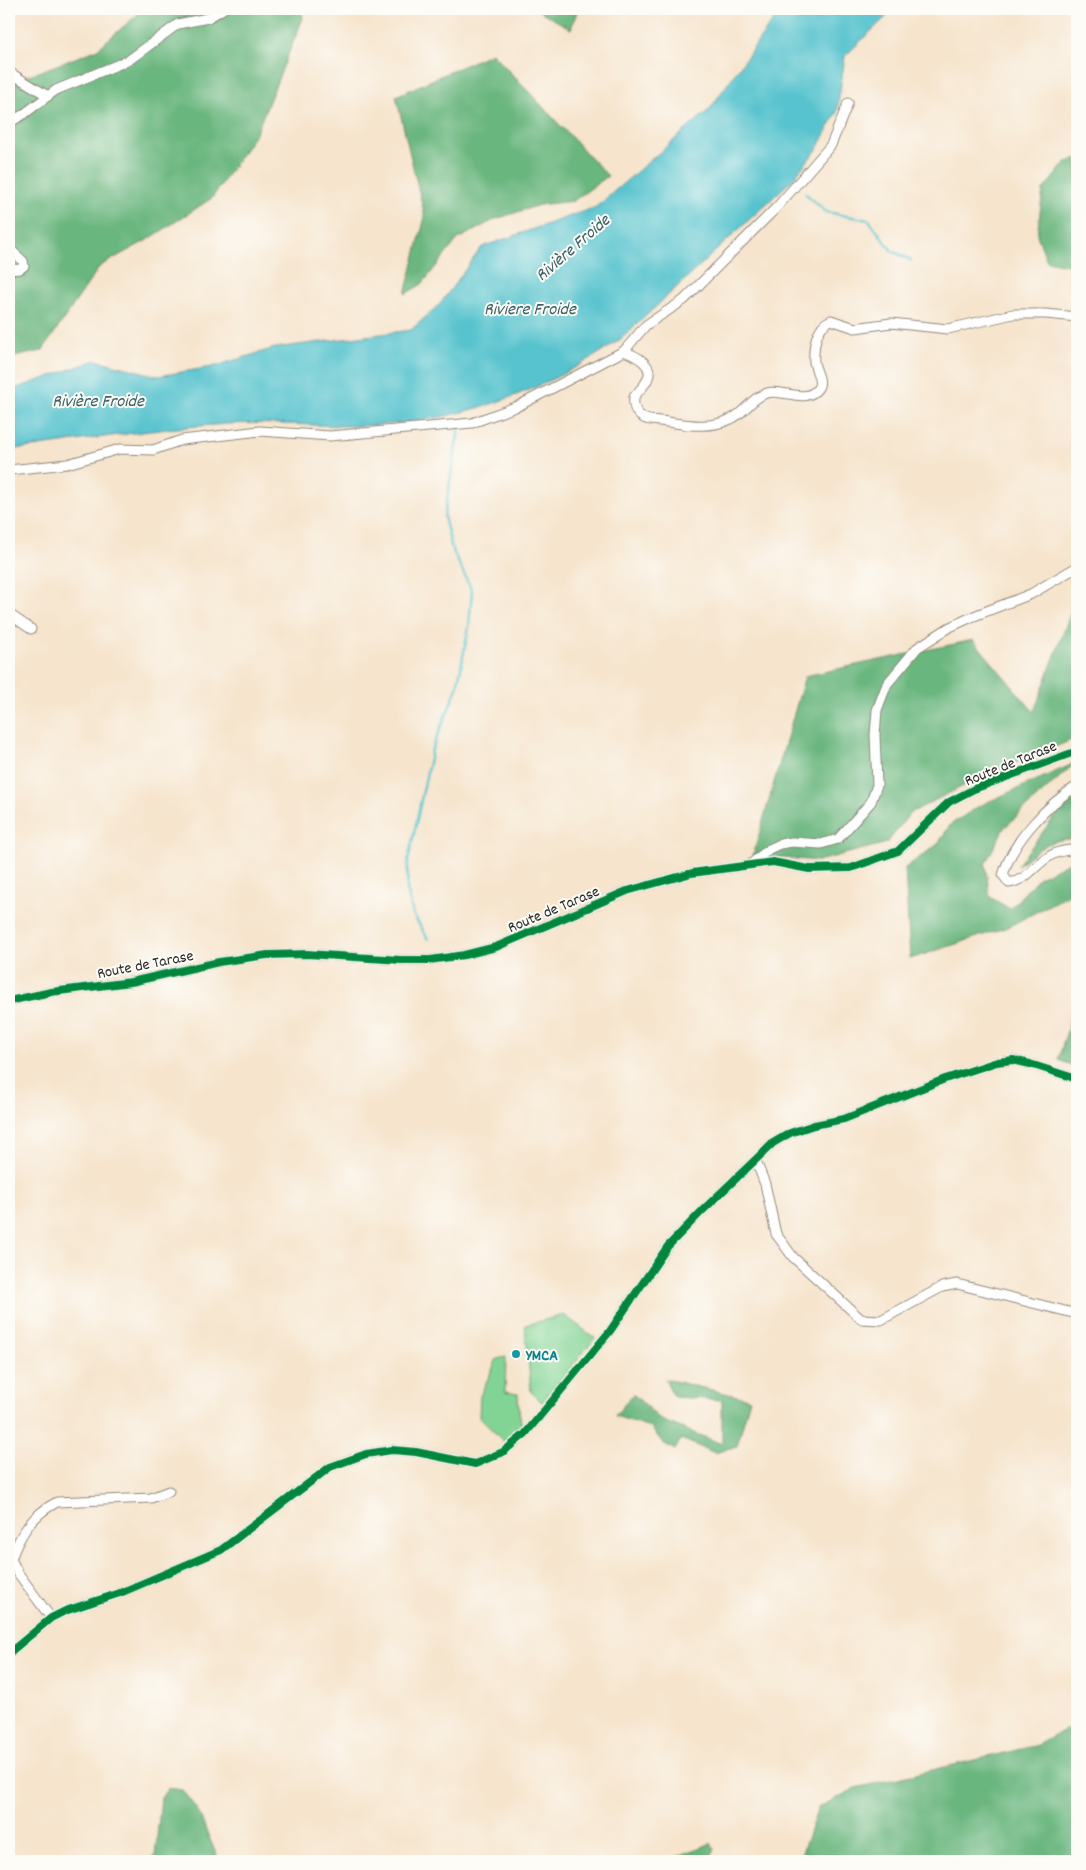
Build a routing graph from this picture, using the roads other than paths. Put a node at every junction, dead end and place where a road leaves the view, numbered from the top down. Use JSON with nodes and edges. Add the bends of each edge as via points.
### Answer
{"nodes":[{"id":1,"x":223,"y":9,"type":"edge"},
{"id":2,"x":9,"y":72,"type":"edge"},
{"id":3,"x":48,"y":96,"type":"junction"},
{"id":4,"x":848,"y":103,"type":"dead end"},
{"id":5,"x":9,"y":123,"type":"edge"},
{"id":6,"x":9,"y":248,"type":"edge"},
{"id":7,"x":9,"y":270,"type":"edge"},
{"id":8,"x":1077,"y":318,"type":"edge"},
{"id":9,"x":624,"y":352,"type":"junction"},
{"id":10,"x":9,"y":470,"type":"edge"},
{"id":11,"x":1077,"y":567,"type":"edge"},
{"id":12,"x":9,"y":614,"type":"edge"},
{"id":13,"x":31,"y":629,"type":"dead end"},
{"id":14,"x":1077,"y":751,"type":"edge"},
{"id":15,"x":1077,"y":786,"type":"edge"},
{"id":16,"x":1077,"y":850,"type":"edge"},
{"id":17,"x":751,"y":864,"type":"junction"},
{"id":18,"x":9,"y":1002,"type":"edge"},
{"id":19,"x":1077,"y":1079,"type":"edge"},
{"id":20,"x":756,"y":1161,"type":"junction"},
{"id":21,"x":1077,"y":1314,"type":"edge"},
{"id":22,"x":169,"y":1491,"type":"dead end"},
{"id":23,"x":51,"y":1618,"type":"junction"},
{"id":24,"x":9,"y":1653,"type":"edge"}],
"edges":[{"from":1,"to":3,"type":"street","via":[[208,18],[178,24],[129,60],[65,85]]},
{"from":2,"to":3,"type":"street"},
{"from":3,"to":5,"type":"street"},
{"from":4,"to":9,"type":"street","via":[[831,145],[777,207],[684,300],[646,325]]},
{"from":6,"to":7,"type":"street","via":[[24,266]]},
{"from":8,"to":9,"type":"street","via":[[1012,314],[948,329],[891,323],[856,328],[832,320],[821,326],[817,337],[814,362],[820,384],[818,388],[796,396],[769,392],[759,396],[732,419],[709,425],[685,425],[639,416],[634,408],[634,397],[650,375],[636,356]]},
{"from":9,"to":10,"type":"street","via":[[518,406],[472,423],[330,436],[260,431],[182,440],[153,450],[120,449],[67,464]]},
{"from":11,"to":17,"type":"street","via":[[1032,594],[950,627],[917,648],[888,684],[877,710],[877,785],[870,802],[838,839],[820,844],[780,844]]},
{"from":12,"to":13,"type":"street"},
{"from":14,"to":17,"type":"street","name":"Route de Tarase","via":[[974,789],[949,802],[898,851],[870,863],[834,869],[809,869],[773,862]]},
{"from":15,"to":16,"type":"street","via":[[1050,807],[1022,839],[1007,862],[1003,875],[1009,883],[1016,882],[1047,856],[1058,851]]},
{"from":17,"to":18,"type":"street","name":"Route de Tarase","via":[[655,881],[496,947],[464,955],[401,960],[267,955]]},
{"from":19,"to":20,"type":"street","via":[[1013,1060],[997,1062],[844,1119],[790,1133],[773,1143]]},
{"from":20,"to":21,"type":"street","via":[[765,1184],[776,1234],[793,1256],[861,1319],[881,1320],[942,1287],[957,1284]]},
{"from":20,"to":23,"type":"street","via":[[668,1246],[610,1331],[525,1434],[503,1452],[475,1464],[392,1450],[366,1454],[330,1467],[221,1550]]},
{"from":22,"to":23,"type":"street","via":[[151,1498],[56,1502],[43,1509],[28,1524],[11,1560]]},
{"from":23,"to":24,"type":"street"}]}
